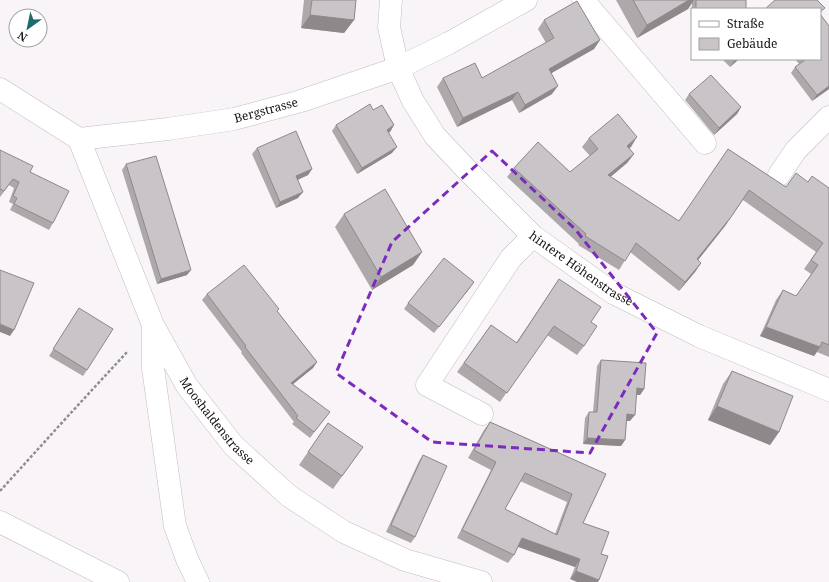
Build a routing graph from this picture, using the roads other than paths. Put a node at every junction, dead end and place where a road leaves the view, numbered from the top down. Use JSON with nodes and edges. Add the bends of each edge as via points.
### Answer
{"nodes":[{"id":1,"x":391,"y":0,"type":"edge"},
{"id":2,"x":526,"y":0,"type":"edge"},
{"id":3,"x":583,"y":0,"type":"edge"},
{"id":4,"x":398,"y":68,"type":"junction"},
{"id":5,"x":0,"y":89,"type":"edge"},
{"id":6,"x":829,"y":117,"type":"edge"},
{"id":7,"x":78,"y":139,"type":"junction"},
{"id":8,"x":705,"y":142,"type":"dead end"},
{"id":9,"x":779,"y":175,"type":"dead end"},
{"id":10,"x":533,"y":236,"type":"junction"},
{"id":11,"x":153,"y":324,"type":"junction"},
{"id":12,"x":829,"y":390,"type":"edge"},
{"id":13,"x":482,"y":414,"type":"dead end"},
{"id":14,"x":0,"y":522,"type":"edge"},
{"id":15,"x":118,"y":582,"type":"edge"},
{"id":16,"x":198,"y":582,"type":"edge"},
{"id":17,"x":481,"y":582,"type":"edge"}],
"edges":[{"from":1,"to":4,"type":"street","name":"hintere Höhenstrasse","via":[[389,27]]},
{"from":2,"to":4,"type":"street","name":"Bergstrasse"},
{"from":3,"to":8,"type":"street"},
{"from":4,"to":7,"type":"street","name":"Bergstrasse","via":[[302,101],[234,119]]},
{"from":4,"to":10,"type":"street","name":"hintere Höhenstrasse","via":[[435,136]]},
{"from":5,"to":7,"type":"street"},
{"from":6,"to":9,"type":"street","via":[[796,150]]},
{"from":7,"to":11,"type":"street","name":"Mooshaldenstrasse"},
{"from":10,"to":12,"type":"street","name":"hintere Höhenstrasse","via":[[613,293],[699,336]]},
{"from":10,"to":13,"type":"street","via":[[511,258],[427,384]]},
{"from":11,"to":16,"type":"street","via":[[154,368],[175,526],[186,560]]},
{"from":11,"to":17,"type":"street","name":"Mooshaldenstrasse","via":[[188,386],[233,445],[289,496],[344,532],[405,560]]},
{"from":14,"to":15,"type":"street"}]}
